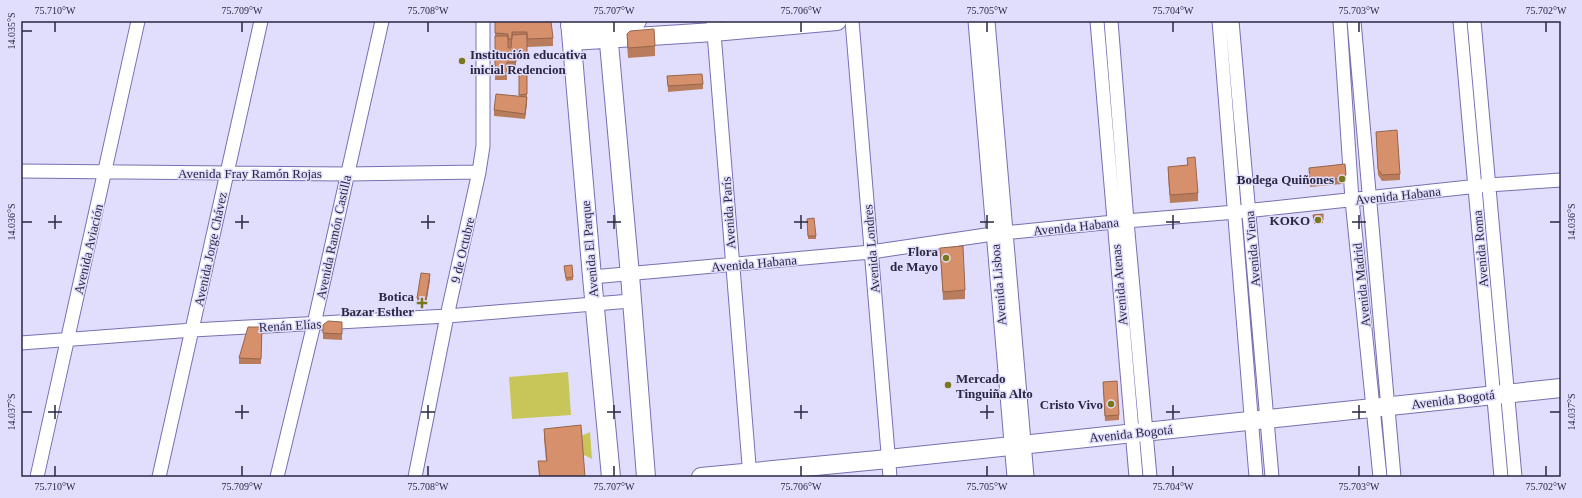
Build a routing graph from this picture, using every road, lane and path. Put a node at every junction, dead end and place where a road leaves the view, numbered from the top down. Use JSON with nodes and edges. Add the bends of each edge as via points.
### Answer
{"nodes":[{"id":1,"x":138,"y":21,"type":"edge"},
{"id":2,"x":261,"y":21,"type":"edge"},
{"id":3,"x":382,"y":21,"type":"edge"},
{"id":4,"x":483,"y":21,"type":"edge"},
{"id":5,"x":637,"y":21,"type":"edge"},
{"id":6,"x":837,"y":21,"type":"edge"},
{"id":7,"x":852,"y":21,"type":"edge"},
{"id":8,"x":975,"y":21,"type":"edge"},
{"id":9,"x":988,"y":21,"type":"edge"},
{"id":10,"x":1097,"y":21,"type":"edge"},
{"id":11,"x":1111,"y":21,"type":"edge"},
{"id":12,"x":1219,"y":21,"type":"edge"},
{"id":13,"x":1232,"y":21,"type":"edge"},
{"id":14,"x":1340,"y":21,"type":"edge"},
{"id":15,"x":1354,"y":21,"type":"edge"},
{"id":16,"x":1460,"y":21,"type":"edge"},
{"id":17,"x":1474,"y":21,"type":"edge"},
{"id":18,"x":714,"y":26,"type":"edge"},
{"id":19,"x":608,"y":28,"type":"edge"},
{"id":20,"x":571,"y":29,"type":"edge"},
{"id":21,"x":21,"y":171,"type":"edge"},
{"id":22,"x":227,"y":172,"type":"junction"},
{"id":23,"x":479,"y":172,"type":"junction"},
{"id":24,"x":106,"y":173,"type":"junction"},
{"id":25,"x":347,"y":174,"type":"junction"},
{"id":26,"x":1561,"y":180,"type":"edge"},
{"id":27,"x":1488,"y":185,"type":"junction"},
{"id":28,"x":1475,"y":187,"type":"junction"},
{"id":29,"x":1368,"y":198,"type":"junction"},
{"id":30,"x":1352,"y":200,"type":"junction"},
{"id":31,"x":1242,"y":211,"type":"junction"},
{"id":32,"x":1127,"y":221,"type":"junction"},
{"id":33,"x":1114,"y":222,"type":"junction"},
{"id":34,"x":1000,"y":234,"type":"junction"},
{"id":35,"x":871,"y":252,"type":"junction"},
{"id":36,"x":732,"y":265,"type":"junction"},
{"id":37,"x":630,"y":274,"type":"junction"},
{"id":38,"x":592,"y":277,"type":"junction"},
{"id":39,"x":631,"y":301,"type":"junction"},
{"id":40,"x":594,"y":304,"type":"junction"},
{"id":41,"x":447,"y":316,"type":"junction"},
{"id":42,"x":314,"y":324,"type":"junction"},
{"id":43,"x":193,"y":330,"type":"junction"},
{"id":44,"x":68,"y":340,"type":"junction"},
{"id":45,"x":21,"y":343,"type":"edge"},
{"id":46,"x":1561,"y":388,"type":"edge"},
{"id":47,"x":1501,"y":399,"type":"junction"},
{"id":48,"x":1561,"y":400,"type":"edge"},
{"id":49,"x":1381,"y":413,"type":"junction"},
{"id":50,"x":1260,"y":424,"type":"junction"},
{"id":51,"x":1140,"y":438,"type":"junction"},
{"id":52,"x":1018,"y":451,"type":"junction"},
{"id":53,"x":889,"y":469,"type":"edge"},
{"id":54,"x":750,"y":475,"type":"edge"},
{"id":55,"x":37,"y":477,"type":"edge"},
{"id":56,"x":159,"y":477,"type":"edge"},
{"id":57,"x":277,"y":477,"type":"edge"},
{"id":58,"x":415,"y":477,"type":"edge"},
{"id":59,"x":611,"y":477,"type":"edge"},
{"id":60,"x":646,"y":477,"type":"edge"},
{"id":61,"x":701,"y":477,"type":"edge"},
{"id":62,"x":835,"y":477,"type":"edge"},
{"id":63,"x":1014,"y":477,"type":"edge"},
{"id":64,"x":1027,"y":477,"type":"edge"},
{"id":65,"x":1136,"y":477,"type":"edge"},
{"id":66,"x":1150,"y":477,"type":"edge"},
{"id":67,"x":1256,"y":477,"type":"edge"},
{"id":68,"x":1272,"y":477,"type":"edge"},
{"id":69,"x":1380,"y":477,"type":"edge"},
{"id":70,"x":1394,"y":477,"type":"edge"},
{"id":71,"x":1501,"y":477,"type":"edge"},
{"id":72,"x":1515,"y":477,"type":"edge"}],
"edges":[{"from":1,"to":24,"type":"street","name":"Avenida Aviación"},
{"from":2,"to":22,"type":"street","name":"Avenida Jorge Chávez"},
{"from":3,"to":25,"type":"street","name":"Avenida Ramón Castilla"},
{"from":4,"to":23,"type":"street","name":"9 de Octubre","via":[[484,146]]},
{"from":5,"to":19,"type":"street"},
{"from":6,"to":18,"type":"street"},
{"from":7,"to":35,"type":"street","name":"Avenida Londres"},
{"from":8,"to":34,"type":"street","name":"Avenida Lisboa"},
{"from":9,"to":34,"type":"street","name":"Avenida Lisboa"},
{"from":10,"to":33,"type":"street","name":"Avenida Atenas"},
{"from":11,"to":32,"type":"street","name":"Avenida Atenas"},
{"from":12,"to":31,"type":"street","name":"Avenida Viena"},
{"from":13,"to":31,"type":"street","name":"Avenida Viena"},
{"from":14,"to":30,"type":"street","name":"Avenida Madrid"},
{"from":15,"to":29,"type":"street","name":"Avenida Madrid"},
{"from":16,"to":28,"type":"street","name":"Avenida Roma"},
{"from":17,"to":27,"type":"street","name":"Avenida Roma"},
{"from":18,"to":19,"type":"street"},
{"from":18,"to":36,"type":"street","name":"Avenida París"},
{"from":19,"to":20,"type":"street"},
{"from":19,"to":37,"type":"street"},
{"from":20,"to":38,"type":"street","name":"Avenida El Parque"},
{"from":21,"to":24,"type":"street","name":"Avenida Fray Ramón Rojas"},
{"from":22,"to":24,"type":"street","name":"Avenida Fray Ramón Rojas"},
{"from":22,"to":25,"type":"street","name":"Avenida Fray Ramón Rojas"},
{"from":22,"to":43,"type":"street","name":"Avenida Jorge Chávez"},
{"from":23,"to":25,"type":"street","name":"Avenida Fray Ramón Rojas"},
{"from":23,"to":41,"type":"street","name":"9 de Octubre"},
{"from":24,"to":44,"type":"street","name":"Avenida Aviación"},
{"from":25,"to":42,"type":"street","name":"Avenida Ramón Castilla"},
{"from":26,"to":27,"type":"street","name":"Avenida Habana"},
{"from":27,"to":28,"type":"street","name":"Avenida Habana"},
{"from":27,"to":47,"type":"street","name":"Avenida Roma"},
{"from":28,"to":29,"type":"street","name":"Avenida Habana"},
{"from":28,"to":47,"type":"street","name":"Avenida Roma"},
{"from":29,"to":30,"type":"street","name":"Avenida Habana"},
{"from":29,"to":49,"type":"street","name":"Avenida Madrid"},
{"from":30,"to":31,"type":"street","name":"Avenida Habana"},
{"from":30,"to":49,"type":"street","name":"Avenida Madrid"},
{"from":31,"to":32,"type":"street","name":"Avenida Habana"},
{"from":31,"to":50,"type":"street","name":"Avenida Viena"},
{"from":32,"to":33,"type":"street","name":"Avenida Habana"},
{"from":32,"to":51,"type":"street","name":"Avenida Atenas"},
{"from":33,"to":34,"type":"street","name":"Avenida Habana"},
{"from":33,"to":51,"type":"street","name":"Avenida Atenas"},
{"from":34,"to":35,"type":"street","name":"Avenida Habana"},
{"from":34,"to":52,"type":"street","name":"Avenida Lisboa"},
{"from":35,"to":36,"type":"street","name":"Avenida Habana"},
{"from":35,"to":53,"type":"street","name":"Avenida Londres"},
{"from":36,"to":37,"type":"street","name":"Avenida Habana"},
{"from":36,"to":54,"type":"street","name":"Avenida París"},
{"from":37,"to":38,"type":"street","name":"Avenida Habana"},
{"from":37,"to":39,"type":"street"},
{"from":38,"to":40,"type":"street","name":"Avenida El Parque"},
{"from":39,"to":40,"type":"street","name":"Renán Elías"},
{"from":39,"to":60,"type":"street"},
{"from":40,"to":41,"type":"street","name":"Renán Elías"},
{"from":40,"to":59,"type":"street","name":"Avenida El Parque"},
{"from":41,"to":42,"type":"street","name":"Renán Elías"},
{"from":41,"to":58,"type":"street","name":"9 de Octubre"},
{"from":42,"to":43,"type":"street","name":"Renán Elías"},
{"from":42,"to":57,"type":"street","name":"Avenida Ramón Castilla"},
{"from":43,"to":44,"type":"street","name":"Renán Elías"},
{"from":43,"to":56,"type":"street","name":"Avenida Jorge Chávez"},
{"from":44,"to":45,"type":"street","name":"Renán Elías"},
{"from":44,"to":55,"type":"street","name":"Avenida Aviación"},
{"from":46,"to":47,"type":"street","name":"Avenida Bogotá"},
{"from":47,"to":48,"type":"street","name":"Avenida Bogotá"},
{"from":47,"to":49,"type":"street","name":"Avenida Bogotá"},
{"from":47,"to":71,"type":"street","name":"Avenida Roma"},
{"from":47,"to":72,"type":"street","name":"Avenida Roma"},
{"from":49,"to":50,"type":"street","name":"Avenida Bogotá"},
{"from":49,"to":69,"type":"street","name":"Avenida Madrid"},
{"from":49,"to":70,"type":"street","name":"Avenida Madrid"},
{"from":50,"to":51,"type":"street","name":"Avenida Bogotá"},
{"from":50,"to":67,"type":"street","name":"Avenida Viena"},
{"from":50,"to":68,"type":"street","name":"Avenida Viena"},
{"from":51,"to":52,"type":"street","name":"Avenida Bogotá"},
{"from":51,"to":65,"type":"street","name":"Avenida Atenas"},
{"from":51,"to":66,"type":"street","name":"Avenida Atenas"},
{"from":52,"to":53,"type":"street","name":"Avenida Bogotá"},
{"from":52,"to":63,"type":"street","name":"Avenida Lisboa"},
{"from":52,"to":64,"type":"street","name":"Avenida Lisboa"},
{"from":53,"to":54,"type":"street","name":"Avenida Bogotá"},
{"from":53,"to":62,"type":"street","name":"Avenida Bogotá"},
{"from":54,"to":61,"type":"street","name":"Avenida Bogotá"}]}
